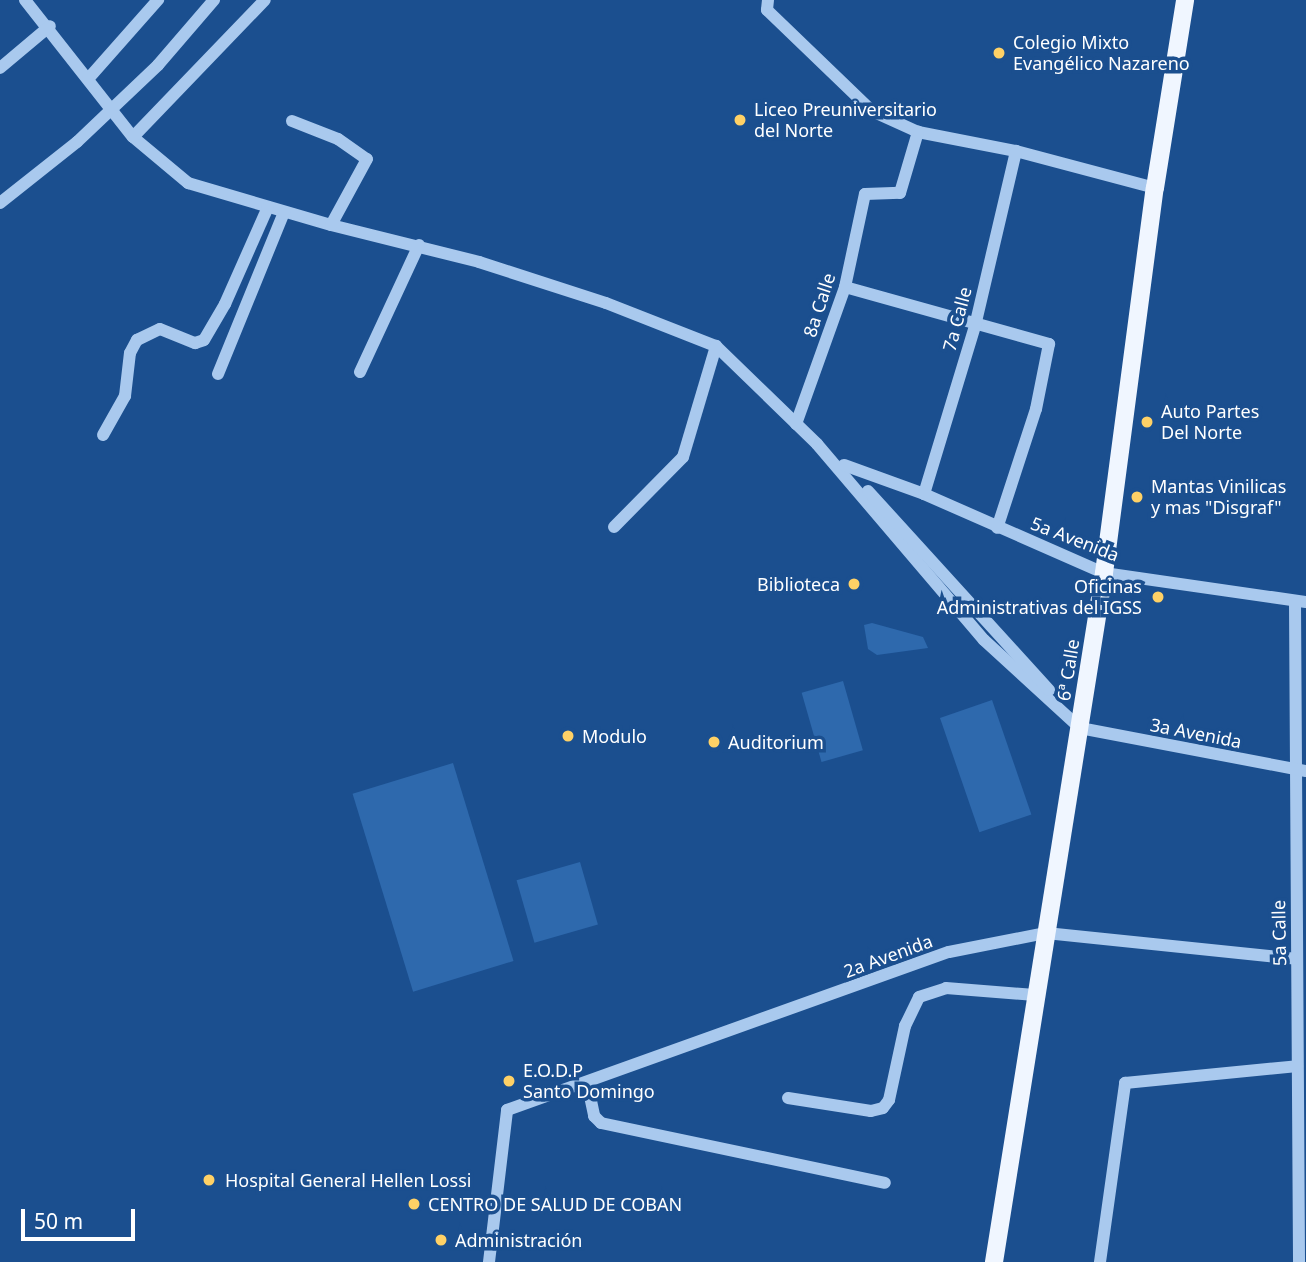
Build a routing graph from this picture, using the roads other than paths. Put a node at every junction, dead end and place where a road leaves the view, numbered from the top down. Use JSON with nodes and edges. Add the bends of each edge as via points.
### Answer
{"nodes":[{"id":1,"x":158,"y":0,"type":"edge"},
{"id":2,"x":214,"y":0,"type":"edge"},
{"id":3,"x":265,"y":0,"type":"edge"},
{"id":4,"x":768,"y":0,"type":"edge"},
{"id":5,"x":1185,"y":0,"type":"edge"},
{"id":6,"x":33,"y":3,"type":"edge"},
{"id":7,"x":50,"y":26,"type":"junction"},
{"id":8,"x":0,"y":68,"type":"edge"},
{"id":9,"x":88,"y":79,"type":"junction"},
{"id":10,"x":112,"y":109,"type":"junction"},
{"id":11,"x":292,"y":121,"type":"dead end"},
{"id":12,"x":918,"y":132,"type":"junction"},
{"id":13,"x":133,"y":137,"type":"junction"},
{"id":14,"x":1016,"y":151,"type":"junction"},
{"id":15,"x":1155,"y":188,"type":"junction"},
{"id":16,"x":0,"y":203,"type":"edge"},
{"id":17,"x":268,"y":207,"type":"junction"},
{"id":18,"x":284,"y":212,"type":"junction"},
{"id":19,"x":331,"y":225,"type":"junction"},
{"id":20,"x":419,"y":245,"type":"junction"},
{"id":21,"x":845,"y":286,"type":"junction"},
{"id":22,"x":975,"y":326,"type":"junction"},
{"id":23,"x":716,"y":346,"type":"junction"},
{"id":24,"x":360,"y":372,"type":"dead end"},
{"id":25,"x":218,"y":374,"type":"dead end"},
{"id":26,"x":796,"y":424,"type":"junction"},
{"id":27,"x":103,"y":435,"type":"dead end"},
{"id":28,"x":817,"y":444,"type":"junction"},
{"id":29,"x":844,"y":465,"type":"junction"},
{"id":30,"x":924,"y":494,"type":"junction"},
{"id":31,"x":614,"y":527,"type":"dead end"},
{"id":32,"x":997,"y":528,"type":"junction"},
{"id":33,"x":1104,"y":573,"type":"junction"},
{"id":34,"x":1301,"y":603,"type":"edge"},
{"id":35,"x":1080,"y":728,"type":"junction"},
{"id":36,"x":1300,"y":771,"type":"edge"},
{"id":37,"x":1046,"y":933,"type":"junction"},
{"id":38,"x":1297,"y":959,"type":"junction"},
{"id":39,"x":1035,"y":995,"type":"junction"},
{"id":40,"x":1297,"y":1066,"type":"junction"},
{"id":41,"x":587,"y":1082,"type":"junction"},
{"id":42,"x":788,"y":1098,"type":"dead end"},
{"id":43,"x":1301,"y":1128,"type":"edge"},
{"id":44,"x":886,"y":1183,"type":"dead end"},
{"id":45,"x":489,"y":1262,"type":"edge"},
{"id":46,"x":994,"y":1262,"type":"edge"},
{"id":47,"x":1100,"y":1262,"type":"edge"},
{"id":48,"x":1298,"y":1262,"type":"edge"}],
"edges":[{"from":1,"to":9,"type":"street"},
{"from":2,"to":10,"type":"street"},
{"from":3,"to":13,"type":"street"},
{"from":4,"to":12,"type":"street","via":[[767,10],[872,111]]},
{"from":5,"to":15,"type":"main road","name":"6ª Calle"},
{"from":6,"to":7,"type":"street"},
{"from":7,"to":8,"type":"street"},
{"from":7,"to":9,"type":"street"},
{"from":9,"to":10,"type":"street"},
{"from":10,"to":13,"type":"street"},
{"from":10,"to":16,"type":"street"},
{"from":11,"to":19,"type":"street","via":[[338,139],[367,159]]},
{"from":12,"to":14,"type":"street"},
{"from":12,"to":21,"type":"street","name":"8a Calle","via":[[903,187],[895,197],[873,191],[865,194]]},
{"from":13,"to":17,"type":"street","via":[[188,183]]},
{"from":14,"to":15,"type":"street"},
{"from":14,"to":22,"type":"street","name":"7a Calle"},
{"from":15,"to":33,"type":"main road","name":"6ª Calle"},
{"from":17,"to":18,"type":"street"},
{"from":17,"to":27,"type":"street","via":[[204,340],[195,343],[160,329],[137,340],[130,353],[125,396]]},
{"from":18,"to":19,"type":"street"},
{"from":18,"to":25,"type":"street"},
{"from":19,"to":20,"type":"street"},
{"from":20,"to":23,"type":"street","via":[[606,303]]},
{"from":20,"to":24,"type":"street"},
{"from":21,"to":22,"type":"street"},
{"from":21,"to":26,"type":"street","name":"8a Calle"},
{"from":22,"to":30,"type":"street","name":"7a Calle"},
{"from":22,"to":32,"type":"street","via":[[1046,341],[1050,347],[1036,409]]},
{"from":23,"to":26,"type":"street"},
{"from":23,"to":31,"type":"street","via":[[683,457]]},
{"from":26,"to":28,"type":"street"},
{"from":28,"to":29,"type":"street"},
{"from":28,"to":35,"type":"street","via":[[984,639]]},
{"from":29,"to":30,"type":"street","name":"5a Avenida"},
{"from":29,"to":35,"type":"street","via":[[1001,633]]},
{"from":30,"to":32,"type":"street","name":"5a Avenida"},
{"from":32,"to":33,"type":"street","name":"5a Avenida"},
{"from":33,"to":34,"type":"street","name":"5a Avenida"},
{"from":33,"to":35,"type":"main road","name":"6ª Calle"},
{"from":34,"to":36,"type":"street","name":"5a Calle"},
{"from":35,"to":36,"type":"street","name":"3a Avenida"},
{"from":35,"to":37,"type":"main road","name":"6ª Calle"},
{"from":36,"to":38,"type":"street","name":"5a Calle"},
{"from":37,"to":38,"type":"street","name":"2a Avenida"},
{"from":37,"to":39,"type":"main road","name":"6ª Calle"},
{"from":37,"to":41,"type":"street","name":"2a Avenida","via":[[949,952]]},
{"from":38,"to":40,"type":"street","name":"5a Calle"},
{"from":39,"to":42,"type":"street","via":[[946,989],[919,997],[905,1026],[889,1100],[883,1108],[871,1111]]},
{"from":39,"to":46,"type":"main road","name":"6ª Calle"},
{"from":40,"to":43,"type":"street","name":"5a Calle"},
{"from":40,"to":47,"type":"street","via":[[1125,1083]]},
{"from":41,"to":44,"type":"street","via":[[594,1116],[601,1123]]},
{"from":41,"to":45,"type":"street","name":"2a Avenida","via":[[507,1110]]},
{"from":43,"to":48,"type":"street","name":"5a Calle"}]}
